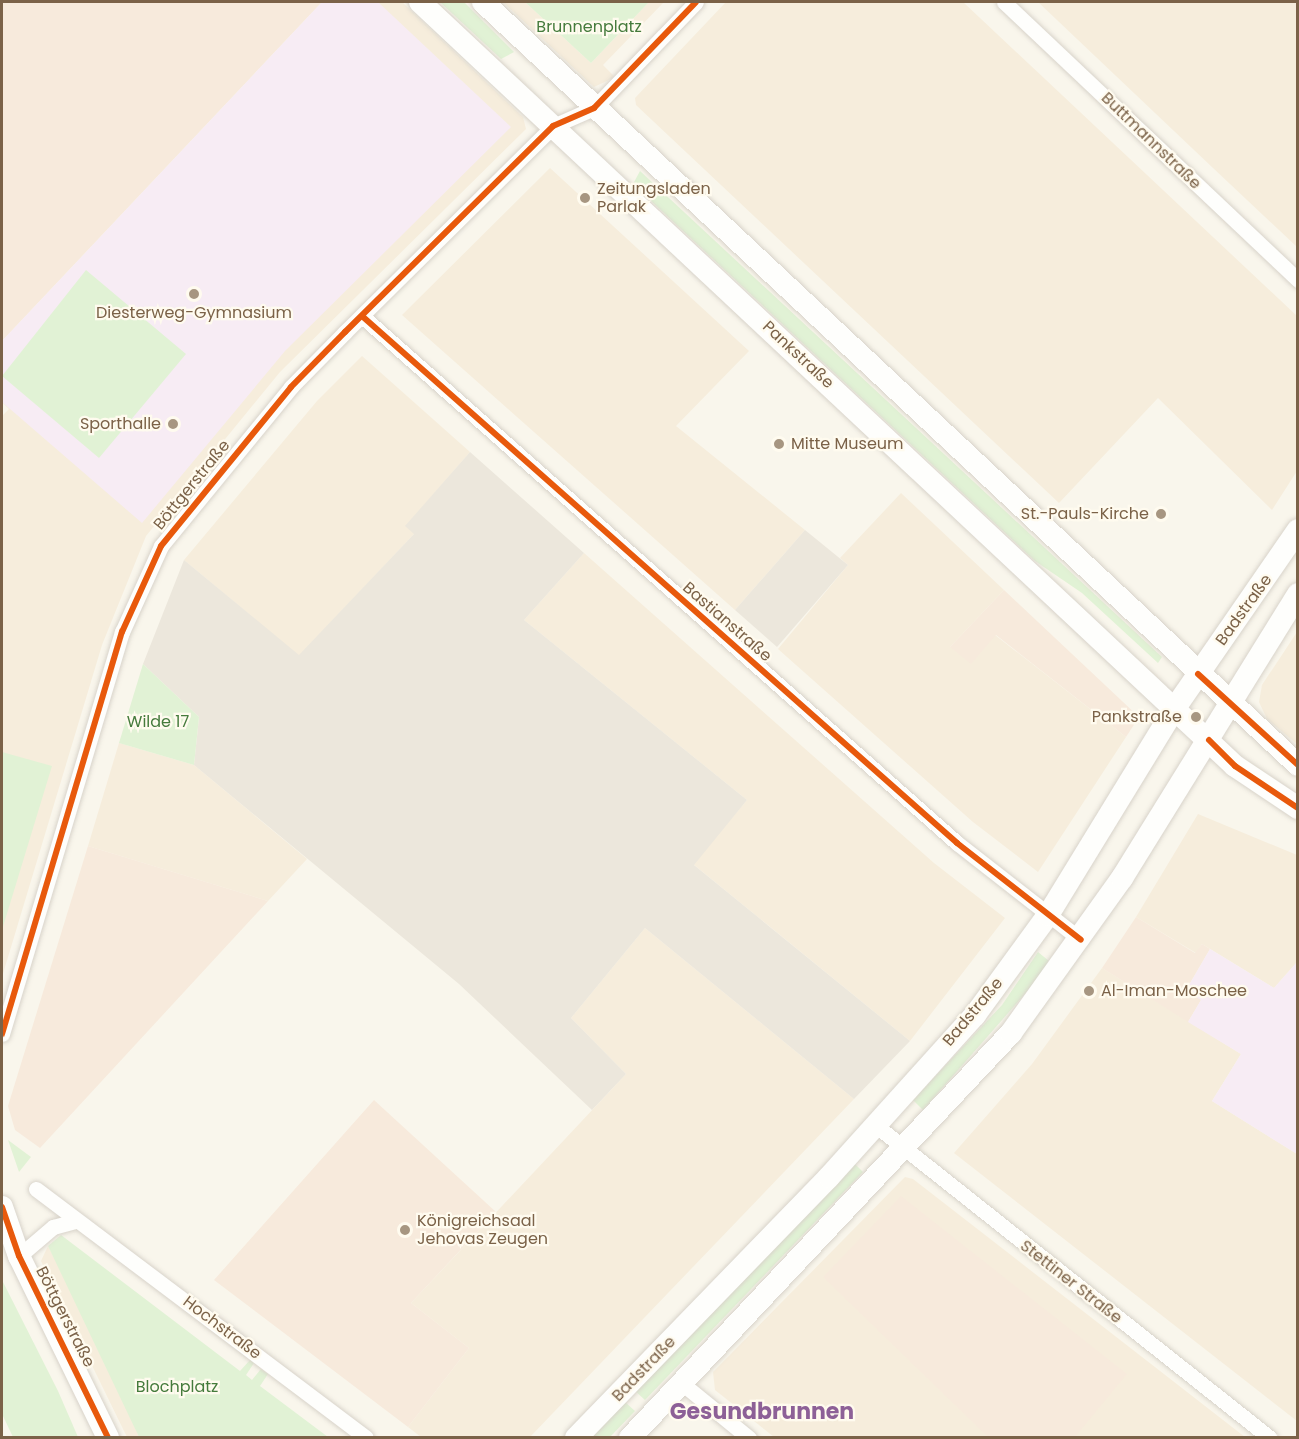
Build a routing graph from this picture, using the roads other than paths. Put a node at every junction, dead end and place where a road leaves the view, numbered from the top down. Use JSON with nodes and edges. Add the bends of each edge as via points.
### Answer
{"nodes":[{"id":1,"x":420,"y":2,"type":"edge"},
{"id":2,"x":483,"y":2,"type":"edge"},
{"id":3,"x":696,"y":2,"type":"edge"},
{"id":4,"x":1004,"y":2,"type":"edge"},
{"id":5,"x":594,"y":108,"type":"junction"},
{"id":6,"x":553,"y":126,"type":"junction"},
{"id":7,"x":1298,"y":280,"type":"edge"},
{"id":8,"x":362,"y":316,"type":"junction"},
{"id":9,"x":1298,"y":530,"type":"edge"},
{"id":10,"x":1298,"y":594,"type":"edge"},
{"id":11,"x":1198,"y":674,"type":"junction"},
{"id":12,"x":1231,"y":705,"type":"junction"},
{"id":13,"x":1175,"y":708,"type":"junction"},
{"id":14,"x":1209,"y":740,"type":"junction"},
{"id":15,"x":1298,"y":765,"type":"edge"},
{"id":16,"x":1298,"y":808,"type":"edge"},
{"id":17,"x":1047,"y":915,"type":"junction"},
{"id":18,"x":1081,"y":940,"type":"junction"},
{"id":19,"x":2,"y":1034,"type":"edge"},
{"id":20,"x":874,"y":1124,"type":"junction"},
{"id":21,"x":906,"y":1151,"type":"junction"},
{"id":22,"x":36,"y":1189,"type":"dead end"},
{"id":23,"x":2,"y":1206,"type":"edge"},
{"id":24,"x":76,"y":1221,"type":"junction"},
{"id":25,"x":19,"y":1256,"type":"junction"},
{"id":26,"x":684,"y":1385,"type":"junction"},
{"id":27,"x":108,"y":1437,"type":"edge"},
{"id":28,"x":366,"y":1437,"type":"edge"},
{"id":29,"x":576,"y":1437,"type":"edge"},
{"id":30,"x":630,"y":1437,"type":"edge"},
{"id":31,"x":749,"y":1437,"type":"edge"},
{"id":32,"x":1270,"y":1437,"type":"edge"}],
"edges":[{"from":1,"to":6,"type":"main road","name":"Pankstraße"},
{"from":2,"to":5,"type":"main road"},
{"from":3,"to":5,"type":"street"},
{"from":4,"to":7,"type":"street","name":"Buttmannstraße"},
{"from":5,"to":6,"type":"street"},
{"from":5,"to":11,"type":"main road"},
{"from":6,"to":8,"type":"street","name":"Böttgerstraße"},
{"from":6,"to":13,"type":"main road","name":"Pankstraße"},
{"from":8,"to":17,"type":"street","name":"Bastianstraße","via":[[957,843]]},
{"from":8,"to":19,"type":"street","name":"Böttgerstraße","via":[[291,387],[161,546],[122,632]]},
{"from":9,"to":11,"type":"main road","name":"Badstraße"},
{"from":10,"to":12,"type":"main road","name":"Badstraße"},
{"from":11,"to":12,"type":"main road"},
{"from":11,"to":13,"type":"main road","name":"Badstraße"},
{"from":12,"to":14,"type":"main road","name":"Badstraße"},
{"from":12,"to":15,"type":"main road"},
{"from":13,"to":14,"type":"main road","name":"Pankstraße"},
{"from":13,"to":17,"type":"main road","name":"Badstraße"},
{"from":14,"to":16,"type":"main road","name":"Pankstraße","via":[[1235,766]]},
{"from":14,"to":18,"type":"main road","name":"Badstraße"},
{"from":17,"to":18,"type":"street","name":"Bastianstraße"},
{"from":17,"to":20,"type":"main road","name":"Badstraße","via":[[975,1015]]},
{"from":18,"to":21,"type":"main road","name":"Badstraße","via":[[1011,1033]]},
{"from":20,"to":21,"type":"street","name":"Stettiner Straße"},
{"from":20,"to":29,"type":"main road","name":"Badstraße"},
{"from":21,"to":26,"type":"main road","name":"Badstraße"},
{"from":21,"to":32,"type":"street","name":"Stettiner Straße"},
{"from":22,"to":24,"type":"street","name":"Hochstraße"},
{"from":23,"to":25,"type":"main road","name":"Böttgerstraße"},
{"from":24,"to":25,"type":"street","via":[[53,1227]]},
{"from":24,"to":28,"type":"street","name":"Hochstraße"},
{"from":25,"to":27,"type":"main road","name":"Böttgerstraße"},
{"from":26,"to":30,"type":"main road","name":"Badstraße"},
{"from":26,"to":31,"type":"street"}]}
